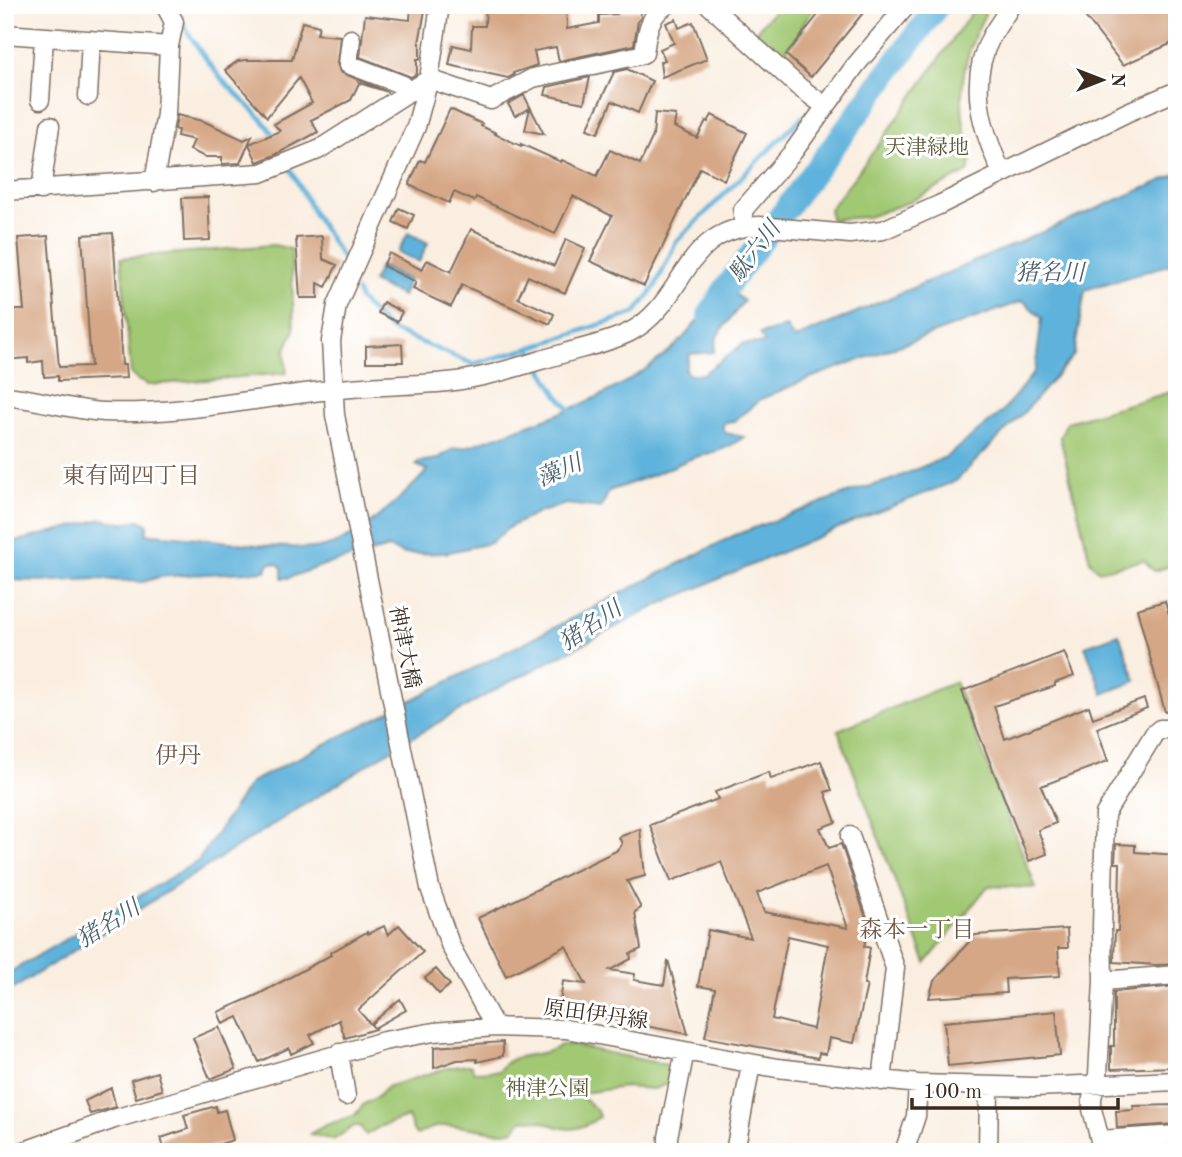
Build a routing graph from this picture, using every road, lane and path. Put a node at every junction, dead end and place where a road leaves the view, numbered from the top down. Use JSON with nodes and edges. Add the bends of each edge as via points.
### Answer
{"nodes":[{"id":1,"x":165,"y":5,"type":"edge"},
{"id":2,"x":440,"y":5,"type":"edge"},
{"id":3,"x":667,"y":5,"type":"edge"},
{"id":4,"x":709,"y":5,"type":"edge"},
{"id":5,"x":907,"y":5,"type":"edge"},
{"id":6,"x":1012,"y":5,"type":"edge"},
{"id":7,"x":5,"y":34,"type":"edge"},
{"id":8,"x":44,"y":37,"type":"junction"},
{"id":9,"x":351,"y":39,"type":"dead end"},
{"id":10,"x":91,"y":40,"type":"junction"},
{"id":11,"x":169,"y":46,"type":"junction"},
{"id":12,"x":429,"y":79,"type":"junction"},
{"id":13,"x":1177,"y":91,"type":"edge"},
{"id":14,"x":409,"y":92,"type":"junction"},
{"id":15,"x":88,"y":96,"type":"dead end"},
{"id":16,"x":40,"y":100,"type":"dead end"},
{"id":17,"x":825,"y":106,"type":"junction"},
{"id":18,"x":50,"y":126,"type":"dead end"},
{"id":19,"x":1002,"y":173,"type":"junction"},
{"id":20,"x":154,"y":182,"type":"junction"},
{"id":21,"x":41,"y":190,"type":"junction"},
{"id":22,"x":5,"y":191,"type":"edge"},
{"id":23,"x":751,"y":226,"type":"junction"},
{"id":24,"x":332,"y":390,"type":"junction"},
{"id":25,"x":5,"y":396,"type":"edge"},
{"id":26,"x":1177,"y":729,"type":"edge"},
{"id":27,"x":850,"y":836,"type":"dead end"},
{"id":28,"x":1177,"y":975,"type":"edge"},
{"id":29,"x":1103,"y":981,"type":"junction"},
{"id":30,"x":495,"y":1027,"type":"junction"},
{"id":31,"x":685,"y":1051,"type":"junction"},
{"id":32,"x":339,"y":1053,"type":"junction"},
{"id":33,"x":751,"y":1064,"type":"junction"},
{"id":34,"x":882,"y":1081,"type":"junction"},
{"id":35,"x":1177,"y":1081,"type":"edge"},
{"id":36,"x":918,"y":1084,"type":"junction"},
{"id":37,"x":1095,"y":1085,"type":"junction"},
{"id":38,"x":989,"y":1088,"type":"junction"},
{"id":39,"x":346,"y":1096,"type":"dead end"},
{"id":40,"x":1177,"y":1135,"type":"edge"},
{"id":41,"x":1102,"y":1146,"type":"edge"},
{"id":42,"x":22,"y":1152,"type":"edge"},
{"id":43,"x":668,"y":1152,"type":"edge"},
{"id":44,"x":735,"y":1152,"type":"edge"},
{"id":45,"x":904,"y":1152,"type":"edge"},
{"id":46,"x":988,"y":1152,"type":"edge"}],
"edges":[{"from":1,"to":11,"type":"street","via":[[174,22]]},
{"from":2,"to":12,"type":"street","name":"神津大橋"},
{"from":3,"to":12,"type":"street","via":[[650,20],[640,55],[533,78],[491,100]]},
{"from":4,"to":17,"type":"street"},
{"from":5,"to":17,"type":"street"},
{"from":6,"to":19,"type":"street","via":[[990,39],[979,83],[983,128]]},
{"from":7,"to":8,"type":"street"},
{"from":8,"to":10,"type":"street"},
{"from":8,"to":16,"type":"street"},
{"from":9,"to":14,"type":"street","via":[[348,64],[403,85]]},
{"from":10,"to":11,"type":"street"},
{"from":10,"to":15,"type":"street"},
{"from":11,"to":20,"type":"street","via":[[166,114]]},
{"from":12,"to":14,"type":"street"},
{"from":12,"to":24,"type":"street","name":"神津大橋","via":[[416,127],[338,305],[331,341]]},
{"from":13,"to":19,"type":"street"},
{"from":14,"to":20,"type":"street","via":[[318,149],[261,173]]},
{"from":17,"to":23,"type":"street","via":[[743,210]]},
{"from":18,"to":21,"type":"street"},
{"from":19,"to":23,"type":"street","via":[[883,230],[862,234]]},
{"from":20,"to":21,"type":"street"},
{"from":21,"to":22,"type":"street"},
{"from":23,"to":24,"type":"street","via":[[709,240],[655,311],[629,332],[481,376]]},
{"from":24,"to":25,"type":"street","via":[[210,407],[103,412]]},
{"from":24,"to":30,"type":"street","name":"神津大橋","via":[[430,888],[451,947]]},
{"from":26,"to":29,"type":"street","via":[[1160,729],[1154,734],[1105,814]]},
{"from":27,"to":34,"type":"street","via":[[895,968]]},
{"from":28,"to":29,"type":"street"},
{"from":29,"to":37,"type":"street"},
{"from":30,"to":31,"type":"street","name":"原田伊丹線","via":[[566,1029]]},
{"from":30,"to":32,"type":"street","name":"原田伊丹線","via":[[408,1037]]},
{"from":31,"to":33,"type":"street","name":"原田伊丹線"},
{"from":31,"to":43,"type":"street"},
{"from":32,"to":39,"type":"street"},
{"from":32,"to":42,"type":"street","name":"原田伊丹線","via":[[114,1119]]},
{"from":33,"to":34,"type":"street","name":"原田伊丹線"},
{"from":33,"to":44,"type":"street"},
{"from":34,"to":36,"type":"street","name":"原田伊丹線"},
{"from":35,"to":37,"type":"street","name":"原田伊丹線"},
{"from":36,"to":38,"type":"street","name":"原田伊丹線"},
{"from":36,"to":45,"type":"street","via":[[916,1116]]},
{"from":37,"to":38,"type":"street","name":"原田伊丹線"},
{"from":37,"to":41,"type":"street","via":[[1092,1109]]},
{"from":38,"to":46,"type":"street"},
{"from":40,"to":41,"type":"street"}]}
